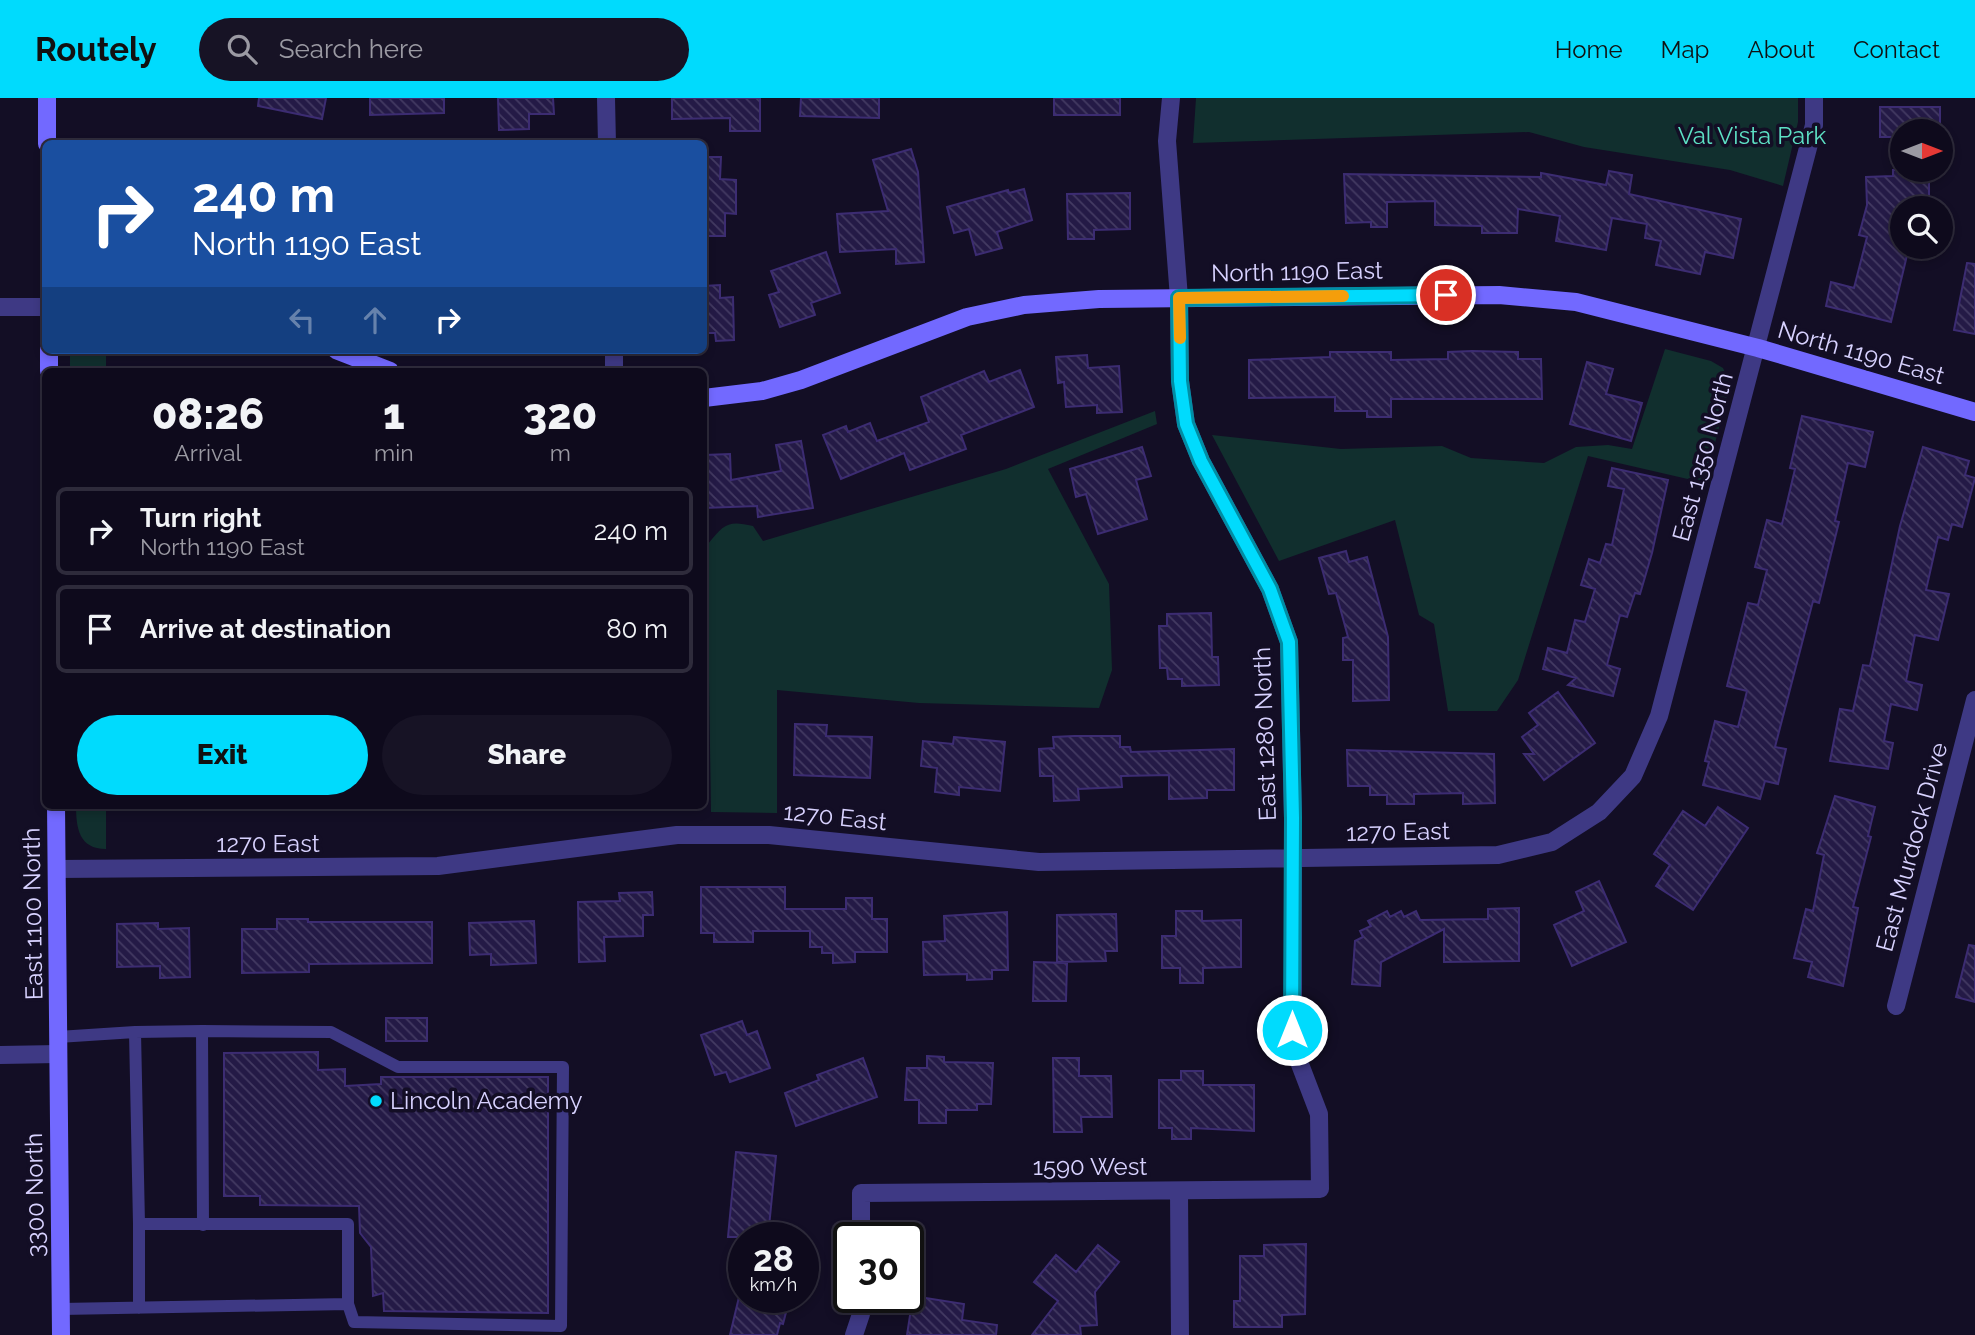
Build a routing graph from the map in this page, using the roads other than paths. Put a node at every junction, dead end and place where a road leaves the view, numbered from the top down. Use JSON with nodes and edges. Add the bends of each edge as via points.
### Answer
{"nodes":[{"id":1,"x":47,"y":98,"type":"edge"},
{"id":2,"x":606,"y":98,"type":"edge"},
{"id":3,"x":1171,"y":98,"type":"edge"},
{"id":4,"x":1814,"y":98,"type":"edge"},
{"id":5,"x":47,"y":140,"type":"edge"},
{"id":6,"x":607,"y":140,"type":"edge"},
{"id":7,"x":1179,"y":298,"type":"junction"},
{"id":8,"x":0,"y":307,"type":"edge"},
{"id":9,"x":42,"y":307,"type":"edge"},
{"id":10,"x":1758,"y":348,"type":"junction"},
{"id":11,"x":345,"y":354,"type":"edge"},
{"id":12,"x":382,"y":368,"type":"edge"},
{"id":13,"x":707,"y":398,"type":"edge"},
{"id":14,"x":1975,"y":412,"type":"edge"},
{"id":15,"x":1975,"y":700,"type":"edge"},
{"id":16,"x":56,"y":809,"type":"edge"},
{"id":17,"x":1599,"y":812,"type":"joint"},
{"id":18,"x":1293,"y":858,"type":"junction"},
{"id":19,"x":57,"y":869,"type":"junction"},
{"id":20,"x":1896,"y":1006,"type":"dead end"},
{"id":21,"x":202,"y":1031,"type":"junction"},
{"id":22,"x":135,"y":1032,"type":"junction"},
{"id":23,"x":58,"y":1038,"type":"junction"},
{"id":24,"x":0,"y":1055,"type":"edge"},
{"id":25,"x":1320,"y":1189,"type":"joint"},
{"id":26,"x":1179,"y":1192,"type":"junction"},
{"id":27,"x":861,"y":1222,"type":"edge"},
{"id":28,"x":139,"y":1224,"type":"junction"},
{"id":29,"x":203,"y":1225,"type":"junction"},
{"id":30,"x":348,"y":1304,"type":"junction"},
{"id":31,"x":139,"y":1308,"type":"junction"},
{"id":32,"x":61,"y":1309,"type":"junction"},
{"id":33,"x":861,"y":1313,"type":"edge"},
{"id":34,"x":61,"y":1335,"type":"edge"},
{"id":35,"x":854,"y":1335,"type":"edge"},
{"id":36,"x":1180,"y":1335,"type":"edge"}],
"edges":[{"from":1,"to":5,"type":"street"},
{"from":2,"to":6,"type":"street"},
{"from":3,"to":7,"type":"street","name":"East 1280 North","via":[[1167,141]]},
{"from":4,"to":10,"type":"street","name":"East 1350 North","via":[[1814,125]]},
{"from":7,"to":10,"type":"street","name":"North 1190 East","via":[[1499,295],[1576,302]]},
{"from":7,"to":13,"type":"street","name":"North 1190 East","via":[[1061,301],[995,310],[802,380],[762,391]]},
{"from":7,"to":18,"type":"street","name":"East 1280 North","via":[[1180,381],[1186,424],[1270,589],[1289,642]]},
{"from":8,"to":9,"type":"street"},
{"from":10,"to":14,"type":"street","name":"North 1190 East"},
{"from":10,"to":17,"type":"street","name":"East 1350 North","via":[[1659,716],[1633,776]]},
{"from":11,"to":12,"type":"street"},
{"from":15,"to":20,"type":"street","name":"East Murdock Drive"},
{"from":16,"to":19,"type":"street","name":"East 1100 North"},
{"from":17,"to":18,"type":"street","name":"1270 East","via":[[1552,842],[1498,855]]},
{"from":18,"to":19,"type":"street","name":"1270 East","via":[[1039,862],[769,835],[677,835],[438,866]]},
{"from":18,"to":25,"type":"street","name":"East 1280 North","via":[[1293,1046],[1319,1114]]},
{"from":19,"to":23,"type":"street","name":"East 1100 North"},
{"from":21,"to":22,"type":"lane"},
{"from":21,"to":29,"type":"lane"},
{"from":21,"to":30,"type":"lane","via":[[331,1032],[398,1067],[563,1067],[561,1326],[354,1322]]},
{"from":22,"to":23,"type":"lane"},
{"from":22,"to":28,"type":"lane"},
{"from":23,"to":24,"type":"street"},
{"from":23,"to":32,"type":"street","name":"3300 North"},
{"from":25,"to":26,"type":"street","name":"1590 West"},
{"from":26,"to":27,"type":"street","name":"1590 West","via":[[861,1193]]},
{"from":26,"to":36,"type":"street"},
{"from":28,"to":29,"type":"lane"},
{"from":28,"to":31,"type":"lane"},
{"from":29,"to":30,"type":"lane","via":[[348,1224]]},
{"from":30,"to":31,"type":"lane"},
{"from":31,"to":32,"type":"lane"},
{"from":32,"to":34,"type":"street","name":"3300 North"},
{"from":33,"to":35,"type":"street"}]}
